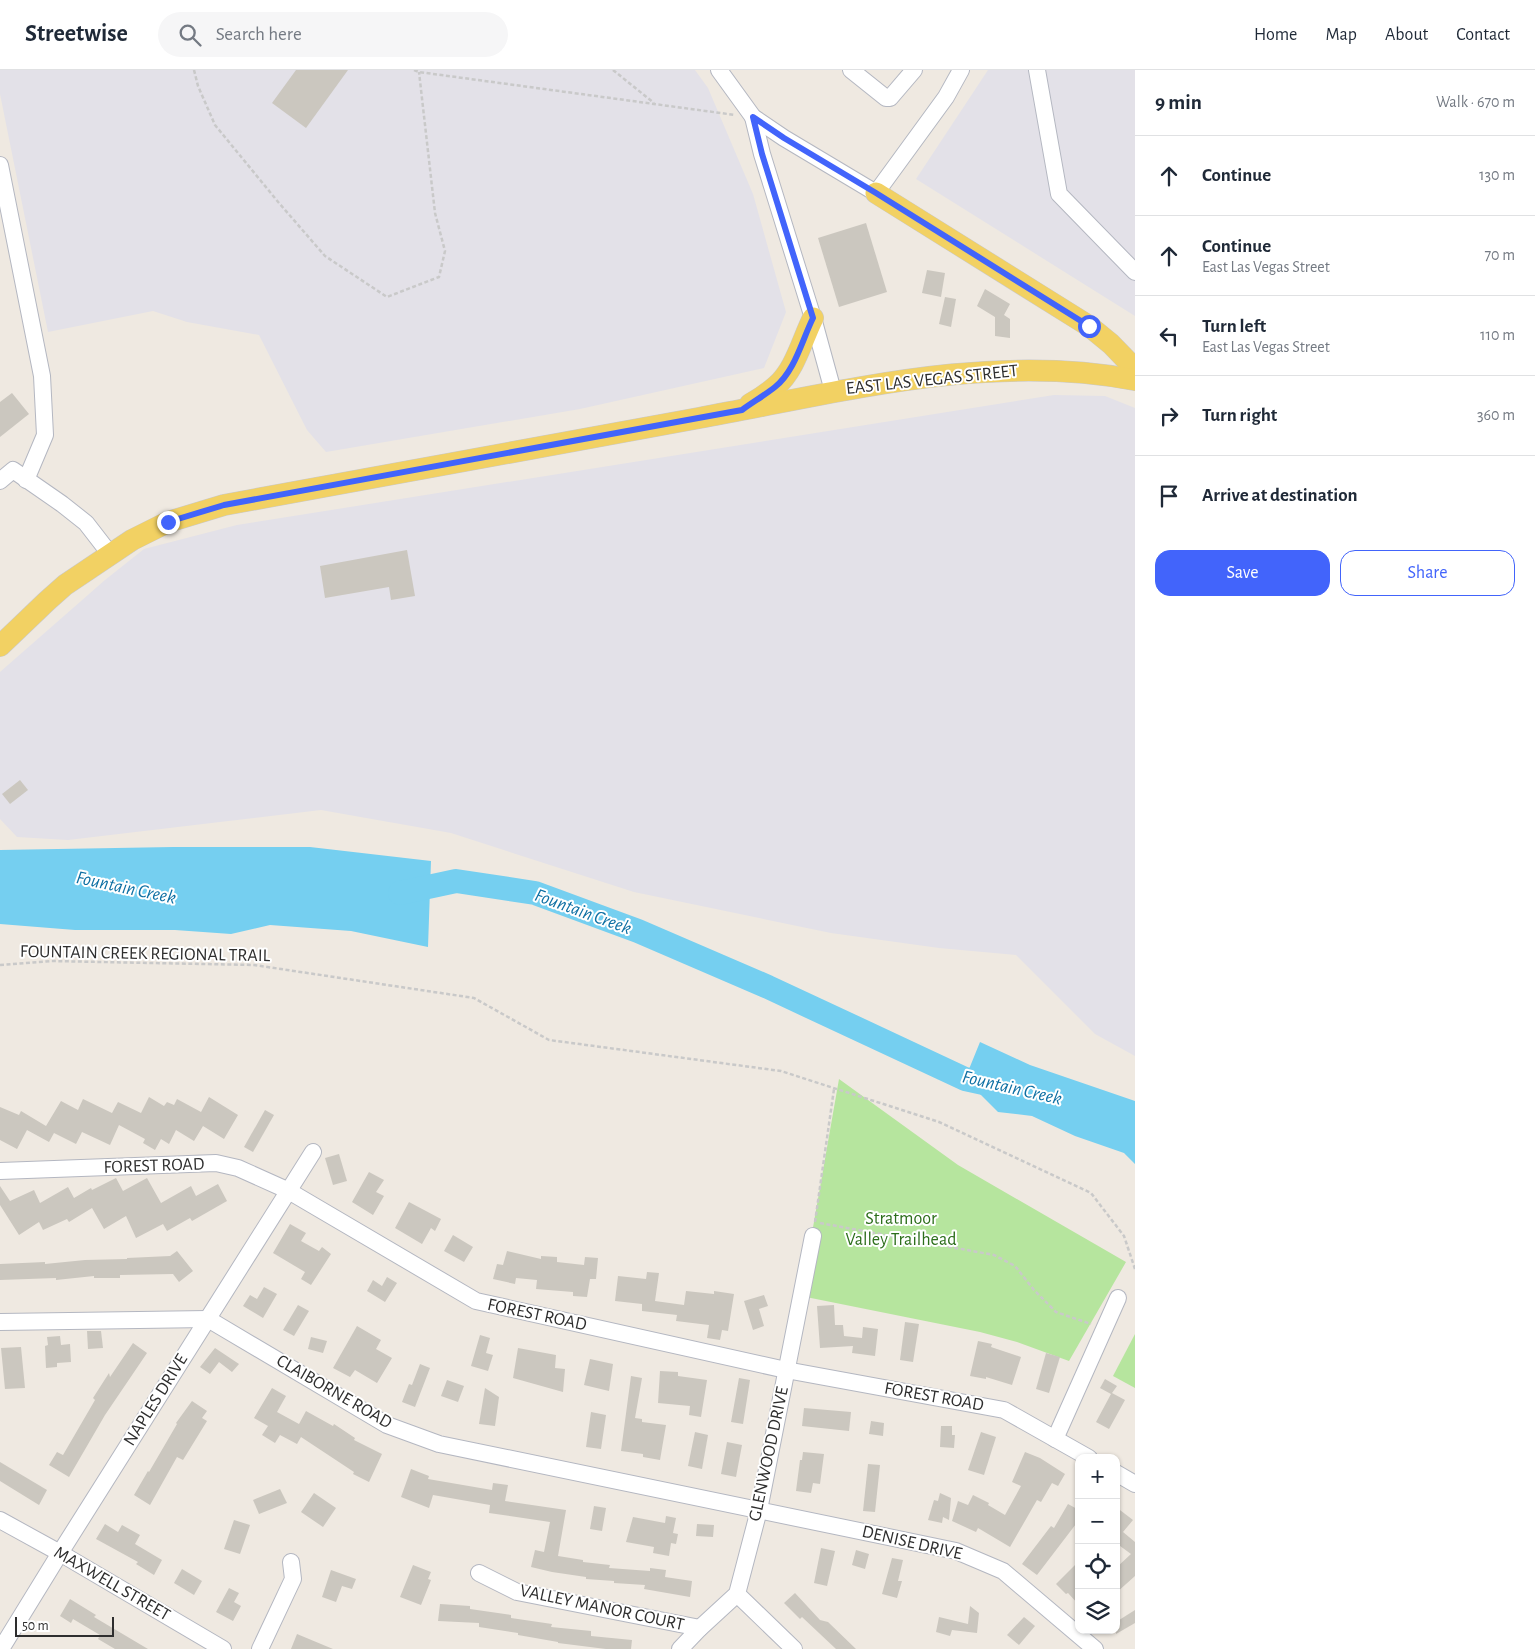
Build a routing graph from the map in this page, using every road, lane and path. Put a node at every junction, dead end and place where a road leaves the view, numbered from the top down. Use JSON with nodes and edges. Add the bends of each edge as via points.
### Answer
{"nodes":[{"id":1,"x":194,"y":70,"type":"edge"},
{"id":2,"x":414,"y":70,"type":"edge"},
{"id":3,"x":613,"y":70,"type":"edge"},
{"id":4,"x":719,"y":70,"type":"edge"},
{"id":5,"x":851,"y":70,"type":"edge"},
{"id":6,"x":914,"y":70,"type":"edge"},
{"id":7,"x":961,"y":70,"type":"edge"},
{"id":8,"x":1037,"y":70,"type":"edge"},
{"id":9,"x":419,"y":72,"type":"junction"},
{"id":10,"x":655,"y":104,"type":"junction"},
{"id":11,"x":753,"y":117,"type":"junction"},
{"id":12,"x":0,"y":165,"type":"edge"},
{"id":13,"x":876,"y":193,"type":"junction"},
{"id":14,"x":1135,"y":272,"type":"edge"},
{"id":15,"x":813,"y":318,"type":"junction"},
{"id":16,"x":1135,"y":369,"type":"edge"},
{"id":17,"x":1135,"y":380,"type":"edge"},
{"id":18,"x":832,"y":391,"type":"junction"},
{"id":19,"x":742,"y":410,"type":"junction"},
{"id":20,"x":0,"y":480,"type":"edge"},
{"id":21,"x":26,"y":480,"type":"junction"},
{"id":22,"x":110,"y":554,"type":"junction"},
{"id":23,"x":0,"y":646,"type":"edge"},
{"id":24,"x":0,"y":965,"type":"edge"},
{"id":25,"x":834,"y":1088,"type":"junction"},
{"id":26,"x":313,"y":1152,"type":"dead end"},
{"id":27,"x":0,"y":1171,"type":"edge"},
{"id":28,"x":287,"y":1190,"type":"junction"},
{"id":29,"x":814,"y":1229,"type":"junction"},
{"id":30,"x":1135,"y":1269,"type":"edge"},
{"id":31,"x":1118,"y":1298,"type":"dead end"},
{"id":32,"x":208,"y":1319,"type":"junction"},
{"id":33,"x":0,"y":1322,"type":"edge"},
{"id":34,"x":1105,"y":1328,"type":"junction"},
{"id":35,"x":786,"y":1370,"type":"junction"},
{"id":36,"x":1055,"y":1439,"type":"junction"},
{"id":37,"x":1082,"y":1454,"type":"edge"},
{"id":38,"x":1120,"y":1475,"type":"edge"},
{"id":39,"x":1135,"y":1484,"type":"edge"},
{"id":40,"x":759,"y":1510,"type":"junction"},
{"id":41,"x":0,"y":1520,"type":"edge"},
{"id":42,"x":60,"y":1553,"type":"junction"},
{"id":43,"x":291,"y":1562,"type":"dead end"},
{"id":44,"x":478,"y":1573,"type":"dead end"},
{"id":45,"x":737,"y":1594,"type":"junction"},
{"id":46,"x":700,"y":1628,"type":"junction"},
{"id":47,"x":1,"y":1649,"type":"edge"},
{"id":48,"x":223,"y":1649,"type":"edge"},
{"id":49,"x":260,"y":1649,"type":"edge"},
{"id":50,"x":680,"y":1649,"type":"edge"},
{"id":51,"x":794,"y":1649,"type":"edge"},
{"id":52,"x":1095,"y":1649,"type":"edge"}],
"edges":[{"from":1,"to":9,"type":"path","via":[[215,125],[279,202],[325,256],[387,297],[439,277],[445,251],[435,213]]},
{"from":2,"to":9,"type":"path"},
{"from":3,"to":10,"type":"path"},
{"from":4,"to":11,"type":"street","name":"EAST LAS VEGAS STREET"},
{"from":5,"to":6,"type":"street","via":[[890,98]]},
{"from":7,"to":13,"type":"street","via":[[946,97]]},
{"from":8,"to":14,"type":"street","via":[[1059,194]]},
{"from":9,"to":10,"type":"path"},
{"from":10,"to":11,"type":"path"},
{"from":11,"to":13,"type":"street","name":"EAST LAS VEGAS STREET"},
{"from":11,"to":15,"type":"street","name":"EAST LAS VEGAS STREET"},
{"from":12,"to":21,"type":"street","via":[[42,376],[46,435]]},
{"from":13,"to":16,"type":"main road","via":[[1089,326]]},
{"from":15,"to":18,"type":"street","name":"EAST LAS VEGAS STREET"},
{"from":15,"to":19,"type":"main road","via":[[784,377],[776,387]]},
{"from":17,"to":18,"type":"main road","name":"EAST LAS VEGAS STREET","via":[[1058,370],[995,371]]},
{"from":18,"to":19,"type":"main road"},
{"from":19,"to":22,"type":"main road","via":[[224,505],[168,522]]},
{"from":20,"to":21,"type":"street","via":[[13,470]]},
{"from":21,"to":22,"type":"street","via":[[86,523]]},
{"from":22,"to":23,"type":"main road","via":[[65,585]]},
{"from":24,"to":25,"type":"path","name":"FOUNTAIN CREEK REGIONAL TRAIL","via":[[51,961],[263,967],[474,998],[549,1040],[781,1071]]},
{"from":25,"to":29,"type":"path"},
{"from":25,"to":30,"type":"path","name":"FOUNTAIN CREEK REGIONAL TRAIL","via":[[939,1122],[1091,1194],[1124,1236]]},
{"from":26,"to":28,"type":"street","name":"NAPLES DRIVE"},
{"from":27,"to":28,"type":"street","name":"FOREST ROAD","via":[[216,1163],[238,1168]]},
{"from":28,"to":32,"type":"street","name":"NAPLES DRIVE"},
{"from":28,"to":35,"type":"street","name":"FOREST ROAD","via":[[476,1302]]},
{"from":29,"to":34,"type":"path","via":[[994,1255],[1015,1266],[1056,1312]]},
{"from":29,"to":35,"type":"street","name":"GLENWOOD DRIVE"},
{"from":31,"to":34,"type":"street"},
{"from":32,"to":33,"type":"street"},
{"from":32,"to":40,"type":"street","name":"CLAIBORNE ROAD","via":[[387,1425],[439,1444]]},
{"from":32,"to":42,"type":"street","name":"NAPLES DRIVE"},
{"from":34,"to":36,"type":"street"},
{"from":35,"to":36,"type":"street","name":"FOREST ROAD","via":[[1004,1410]]},
{"from":35,"to":40,"type":"street","name":"GLENWOOD DRIVE"},
{"from":36,"to":37,"type":"street","name":"FOREST ROAD"},
{"from":38,"to":39,"type":"street"},
{"from":40,"to":45,"type":"street","name":"GLENWOOD DRIVE"},
{"from":40,"to":52,"type":"street","name":"DENISE DRIVE","via":[[956,1551],[995,1567]]},
{"from":41,"to":42,"type":"street","name":"MAXWELL STREET"},
{"from":42,"to":47,"type":"street","name":"NAPLES DRIVE"},
{"from":42,"to":48,"type":"street","name":"MAXWELL STREET"},
{"from":43,"to":49,"type":"street","via":[[293,1579]]},
{"from":44,"to":46,"type":"street","name":"VALLEY MANOR COURT","via":[[517,1592]]},
{"from":45,"to":46,"type":"street"},
{"from":45,"to":51,"type":"street"},
{"from":46,"to":50,"type":"street"}]}
